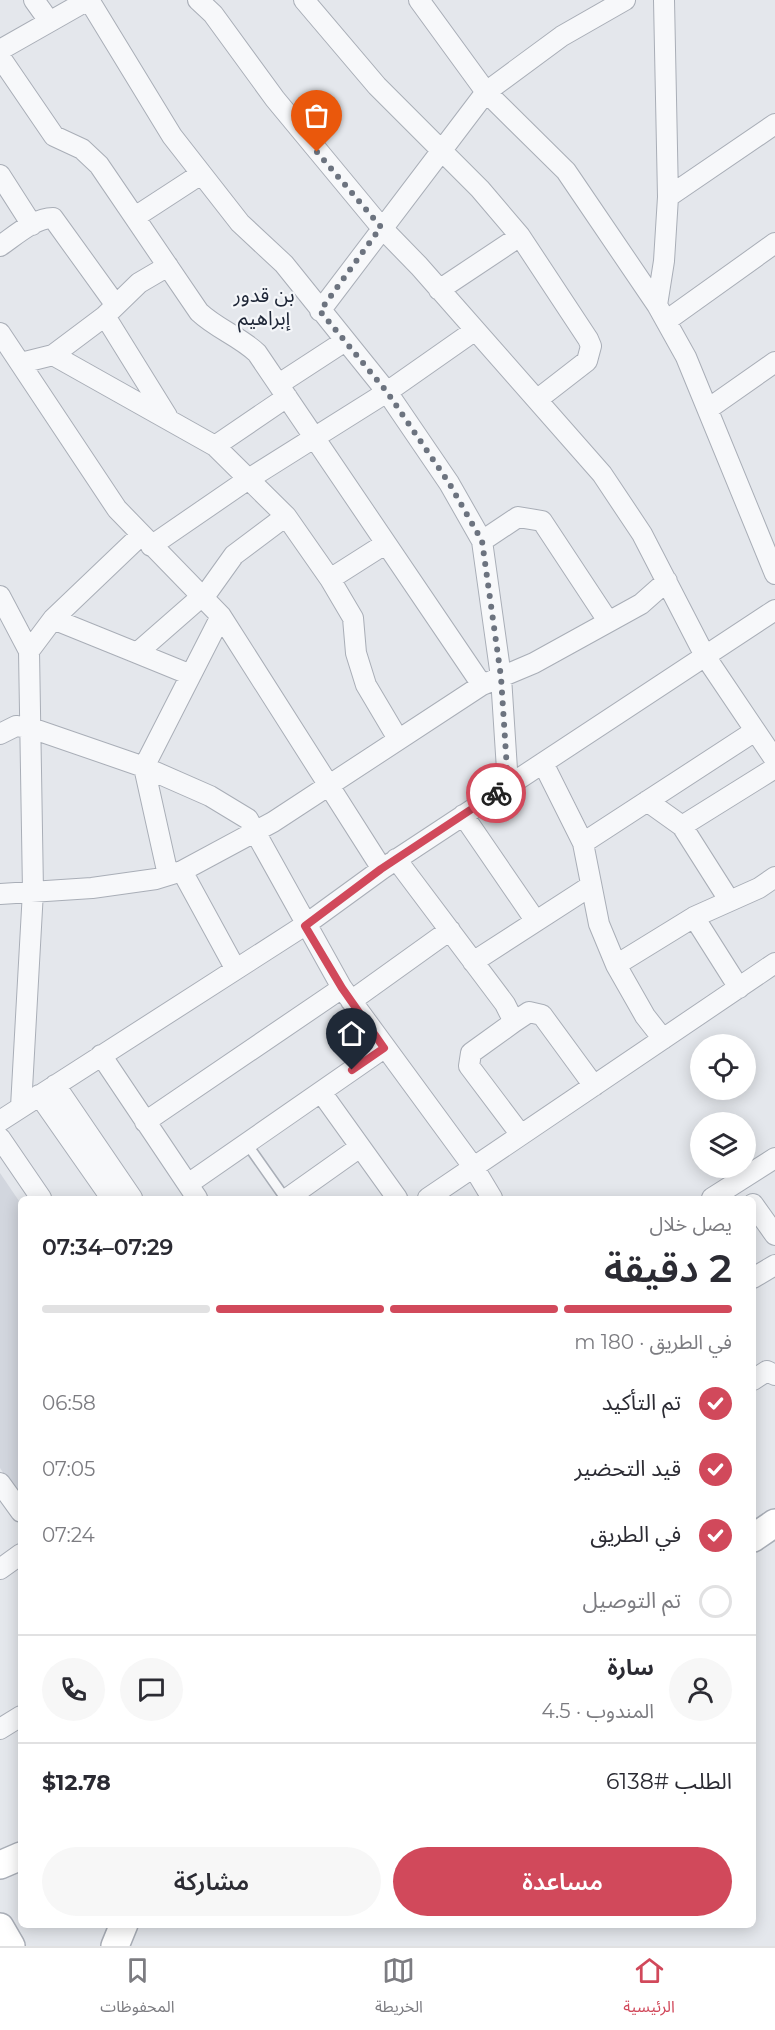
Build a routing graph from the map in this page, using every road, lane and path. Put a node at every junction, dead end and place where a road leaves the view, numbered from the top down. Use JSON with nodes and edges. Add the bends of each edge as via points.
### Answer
{"nodes":[{"id":1,"x":34,"y":0,"type":"edge"},
{"id":2,"x":89,"y":0,"type":"edge"},
{"id":3,"x":198,"y":0,"type":"edge"},
{"id":4,"x":304,"y":0,"type":"edge"},
{"id":5,"x":625,"y":0,"type":"edge"},
{"id":6,"x":664,"y":0,"type":"edge"},
{"id":7,"x":426,"y":2,"type":"edge"},
{"id":8,"x":49,"y":21,"type":"junction"},
{"id":9,"x":0,"y":50,"type":"edge"},
{"id":10,"x":0,"y":57,"type":"edge"},
{"id":11,"x":486,"y":92,"type":"junction"},
{"id":12,"x":775,"y":124,"type":"edge"},
{"id":13,"x":442,"y":152,"type":"junction"},
{"id":14,"x":201,"y":174,"type":"junction"},
{"id":15,"x":0,"y":175,"type":"edge"},
{"id":16,"x":668,"y":197,"type":"junction"},
{"id":17,"x":135,"y":217,"type":"junction"},
{"id":18,"x":32,"y":225,"type":"junction"},
{"id":19,"x":381,"y":227,"type":"junction"},
{"id":20,"x":520,"y":236,"type":"junction"},
{"id":21,"x":775,"y":243,"type":"edge"},
{"id":22,"x":0,"y":246,"type":"edge"},
{"id":23,"x":168,"y":266,"type":"junction"},
{"id":24,"x":439,"y":290,"type":"junction"},
{"id":25,"x":110,"y":310,"type":"junction"},
{"id":26,"x":320,"y":311,"type":"junction"},
{"id":27,"x":661,"y":313,"type":"junction"},
{"id":28,"x":474,"y":331,"type":"junction"},
{"id":29,"x":0,"y":333,"type":"edge"},
{"id":30,"x":345,"y":341,"type":"junction"},
{"id":31,"x":53,"y":355,"type":"junction"},
{"id":32,"x":775,"y":362,"type":"edge"},
{"id":33,"x":21,"y":363,"type":"junction"},
{"id":34,"x":283,"y":390,"type":"junction"},
{"id":35,"x":387,"y":392,"type":"junction"},
{"id":36,"x":538,"y":399,"type":"junction"},
{"id":37,"x":708,"y":409,"type":"junction"},
{"id":38,"x":168,"y":418,"type":"junction"},
{"id":39,"x":316,"y":438,"type":"junction"},
{"id":40,"x":215,"y":446,"type":"junction"},
{"id":41,"x":247,"y":480,"type":"junction"},
{"id":42,"x":285,"y":516,"type":"junction"},
{"id":43,"x":146,"y":540,"type":"junction"},
{"id":44,"x":482,"y":541,"type":"junction"},
{"id":45,"x":385,"y":544,"type":"junction"},
{"id":46,"x":775,"y":574,"type":"edge"},
{"id":47,"x":330,"y":579,"type":"junction"},
{"id":48,"x":667,"y":582,"type":"junction"},
{"id":49,"x":202,"y":595,"type":"junction"},
{"id":50,"x":0,"y":597,"type":"edge"},
{"id":51,"x":775,"y":610,"type":"edge"},
{"id":52,"x":221,"y":616,"type":"junction"},
{"id":53,"x":53,"y":619,"type":"junction"},
{"id":54,"x":608,"y":621,"type":"junction"},
{"id":55,"x":29,"y":651,"type":"junction"},
{"id":56,"x":137,"y":653,"type":"junction"},
{"id":57,"x":705,"y":656,"type":"junction"},
{"id":58,"x":191,"y":675,"type":"junction"},
{"id":59,"x":501,"y":677,"type":"junction"},
{"id":60,"x":482,"y":685,"type":"junction"},
{"id":61,"x":31,"y":728,"type":"junction"},
{"id":62,"x":755,"y":730,"type":"junction"},
{"id":63,"x":0,"y":734,"type":"edge"},
{"id":64,"x":398,"y":739,"type":"junction"},
{"id":65,"x":775,"y":760,"type":"edge"},
{"id":66,"x":543,"y":763,"type":"junction"},
{"id":67,"x":144,"y":767,"type":"junction"},
{"id":68,"x":775,"y":768,"type":"edge"},
{"id":69,"x":328,"y":784,"type":"junction"},
{"id":70,"x":508,"y":785,"type":"junction"},
{"id":71,"x":647,"y":801,"type":"junction"},
{"id":72,"x":463,"y":815,"type":"junction"},
{"id":73,"x":682,"y":826,"type":"junction"},
{"id":74,"x":257,"y":832,"type":"junction"},
{"id":75,"x":583,"y":843,"type":"junction"},
{"id":76,"x":389,"y":864,"type":"junction"},
{"id":77,"x":175,"y":873,"type":"junction"},
{"id":78,"x":775,"y":877,"type":"edge"},
{"id":79,"x":590,"y":887,"type":"junction"},
{"id":80,"x":33,"y":891,"type":"junction"},
{"id":81,"x":0,"y":894,"type":"edge"},
{"id":82,"x":729,"y":900,"type":"junction"},
{"id":83,"x":694,"y":917,"type":"junction"},
{"id":84,"x":535,"y":920,"type":"junction"},
{"id":85,"x":305,"y":926,"type":"junction"},
{"id":86,"x":450,"y":930,"type":"junction"},
{"id":87,"x":473,"y":962,"type":"junction"},
{"id":88,"x":616,"y":965,"type":"junction"},
{"id":89,"x":235,"y":968,"type":"junction"},
{"id":90,"x":773,"y":968,"type":"edge"},
{"id":91,"x":739,"y":988,"type":"junction"},
{"id":92,"x":346,"y":994,"type":"junction"},
{"id":93,"x":514,"y":1022,"type":"junction"},
{"id":94,"x":663,"y":1039,"type":"junction"},
{"id":95,"x":384,"y":1048,"type":"junction"},
{"id":96,"x":101,"y":1055,"type":"junction"},
{"id":97,"x":594,"y":1086,"type":"junction"},
{"id":98,"x":47,"y":1090,"type":"junction"},
{"id":99,"x":321,"y":1092,"type":"junction"},
{"id":100,"x":21,"y":1107,"type":"junction"},
{"id":101,"x":0,"y":1121,"type":"edge"},
{"id":102,"x":145,"y":1122,"type":"junction"},
{"id":103,"x":521,"y":1135,"type":"junction"},
{"id":104,"x":0,"y":1138,"type":"edge"},
{"id":105,"x":247,"y":1144,"type":"junction"},
{"id":106,"x":360,"y":1147,"type":"junction"},
{"id":107,"x":775,"y":1158,"type":"edge"},
{"id":108,"x":474,"y":1168,"type":"junction"},
{"id":109,"x":738,"y":1182,"type":"junction"},
{"id":110,"x":192,"y":1192,"type":"edge"},
{"id":111,"x":41,"y":1196,"type":"edge"},
{"id":112,"x":110,"y":1196,"type":"edge"},
{"id":113,"x":130,"y":1196,"type":"edge"},
{"id":114,"x":285,"y":1196,"type":"edge"},
{"id":115,"x":289,"y":1196,"type":"edge"},
{"id":116,"x":396,"y":1196,"type":"edge"},
{"id":117,"x":431,"y":1196,"type":"edge"},
{"id":118,"x":491,"y":1196,"type":"edge"},
{"id":119,"x":715,"y":1196,"type":"edge"},
{"id":120,"x":748,"y":1196,"type":"edge"},
{"id":121,"x":756,"y":1208,"type":"edge"},
{"id":122,"x":775,"y":1235,"type":"edge"},
{"id":123,"x":775,"y":1265,"type":"edge"},
{"id":124,"x":756,"y":1276,"type":"edge"},
{"id":125,"x":775,"y":1375,"type":"edge"},
{"id":126,"x":756,"y":1378,"type":"edge"},
{"id":127,"x":1,"y":1486,"type":"edge"},
{"id":128,"x":18,"y":1508,"type":"edge"},
{"id":129,"x":775,"y":1523,"type":"edge"},
{"id":130,"x":756,"y":1536,"type":"edge"},
{"id":131,"x":18,"y":1556,"type":"edge"},
{"id":132,"x":0,"y":1569,"type":"edge"},
{"id":133,"x":18,"y":1718,"type":"edge"},
{"id":134,"x":0,"y":1729,"type":"edge"},
{"id":135,"x":18,"y":1843,"type":"edge"},
{"id":136,"x":0,"y":1848,"type":"edge"},
{"id":137,"x":18,"y":1857,"type":"edge"},
{"id":138,"x":0,"y":1865,"type":"edge"},
{"id":139,"x":0,"y":1927,"type":"edge"},
{"id":140,"x":122,"y":1928,"type":"edge"},
{"id":141,"x":11,"y":1946,"type":"edge"},
{"id":142,"x":115,"y":1946,"type":"edge"}],
"edges":[{"from":1,"to":8,"type":"street"},
{"from":2,"to":8,"type":"street"},
{"from":2,"to":14,"type":"street","via":[[172,136]]},
{"from":3,"to":19,"type":"street"},
{"from":4,"to":13,"type":"street","via":[[376,86]]},
{"from":5,"to":11,"type":"street","via":[[561,36]]},
{"from":6,"to":16,"type":"street"},
{"from":7,"to":11,"type":"street"},
{"from":8,"to":9,"type":"street"},
{"from":10,"to":17,"type":"street","via":[[54,136],[90,155]]},
{"from":11,"to":13,"type":"street"},
{"from":11,"to":27,"type":"street","via":[[566,171]]},
{"from":12,"to":16,"type":"street"},
{"from":13,"to":19,"type":"street"},
{"from":13,"to":20,"type":"street"},
{"from":14,"to":17,"type":"street"},
{"from":14,"to":26,"type":"street","via":[[240,222],[284,264]]},
{"from":15,"to":18,"type":"street"},
{"from":16,"to":27,"type":"street"},
{"from":17,"to":23,"type":"street"},
{"from":18,"to":22,"type":"street"},
{"from":18,"to":25,"type":"street","via":[[53,218]]},
{"from":19,"to":24,"type":"street"},
{"from":19,"to":26,"type":"street"},
{"from":20,"to":24,"type":"street"},
{"from":20,"to":36,"type":"street","via":[[591,346],[587,361]]},
{"from":21,"to":27,"type":"street"},
{"from":23,"to":25,"type":"street","via":[[139,283]]},
{"from":23,"to":34,"type":"street","via":[[199,312],[257,353]]},
{"from":24,"to":28,"type":"street"},
{"from":25,"to":31,"type":"street"},
{"from":25,"to":38,"type":"street"},
{"from":26,"to":30,"type":"street"},
{"from":27,"to":37,"type":"street","via":[[686,357]]},
{"from":28,"to":35,"type":"street"},
{"from":28,"to":36,"type":"street"},
{"from":29,"to":33,"type":"street"},
{"from":30,"to":34,"type":"street"},
{"from":30,"to":35,"type":"street"},
{"from":31,"to":33,"type":"street"},
{"from":31,"to":38,"type":"street"},
{"from":32,"to":37,"type":"street"},
{"from":33,"to":43,"type":"street","via":[[117,509]]},
{"from":34,"to":39,"type":"street"},
{"from":34,"to":40,"type":"street"},
{"from":35,"to":39,"type":"street"},
{"from":35,"to":44,"type":"street","via":[[449,483]]},
{"from":36,"to":48,"type":"street","via":[[602,474],[642,534]]},
{"from":37,"to":46,"type":"street"},
{"from":38,"to":40,"type":"street"},
{"from":39,"to":41,"type":"street"},
{"from":39,"to":45,"type":"street"},
{"from":40,"to":41,"type":"street"},
{"from":41,"to":42,"type":"street"},
{"from":41,"to":43,"type":"street"},
{"from":42,"to":47,"type":"street"},
{"from":42,"to":49,"type":"street","via":[[234,555]]},
{"from":43,"to":49,"type":"street"},
{"from":43,"to":53,"type":"street"},
{"from":44,"to":54,"type":"street","via":[[518,517],[542,521]]},
{"from":44,"to":59,"type":"street"},
{"from":45,"to":47,"type":"street"},
{"from":45,"to":60,"type":"street"},
{"from":47,"to":64,"type":"street","via":[[353,618],[356,653],[366,685]]},
{"from":48,"to":54,"type":"street","via":[[641,604]]},
{"from":48,"to":57,"type":"street"},
{"from":49,"to":52,"type":"street"},
{"from":49,"to":56,"type":"street"},
{"from":50,"to":55,"type":"street"},
{"from":51,"to":57,"type":"street"},
{"from":52,"to":58,"type":"street"},
{"from":52,"to":69,"type":"street"},
{"from":53,"to":55,"type":"street"},
{"from":53,"to":56,"type":"street"},
{"from":54,"to":59,"type":"street"},
{"from":55,"to":61,"type":"street"},
{"from":56,"to":58,"type":"street"},
{"from":57,"to":62,"type":"street"},
{"from":57,"to":66,"type":"street"},
{"from":58,"to":67,"type":"street"},
{"from":59,"to":60,"type":"street"},
{"from":59,"to":70,"type":"street"},
{"from":60,"to":64,"type":"street"},
{"from":61,"to":63,"type":"street","via":[[16,726]]},
{"from":61,"to":67,"type":"street"},
{"from":61,"to":80,"type":"street"},
{"from":62,"to":65,"type":"street"},
{"from":62,"to":71,"type":"street"},
{"from":64,"to":69,"type":"street"},
{"from":66,"to":70,"type":"street"},
{"from":66,"to":75,"type":"street"},
{"from":67,"to":74,"type":"street","via":[[231,808],[248,819]]},
{"from":67,"to":77,"type":"street"},
{"from":68,"to":73,"type":"street"},
{"from":69,"to":74,"type":"street"},
{"from":69,"to":76,"type":"street"},
{"from":70,"to":72,"type":"street"},
{"from":71,"to":73,"type":"street"},
{"from":71,"to":75,"type":"street"},
{"from":72,"to":76,"type":"street"},
{"from":72,"to":84,"type":"street"},
{"from":73,"to":82,"type":"street"},
{"from":74,"to":77,"type":"street"},
{"from":74,"to":85,"type":"street"},
{"from":75,"to":79,"type":"street"},
{"from":76,"to":85,"type":"street"},
{"from":76,"to":86,"type":"street"},
{"from":77,"to":80,"type":"street","via":[[92,888]]},
{"from":77,"to":89,"type":"street"},
{"from":78,"to":82,"type":"street"},
{"from":79,"to":84,"type":"street"},
{"from":79,"to":88,"type":"street","via":[[598,924]]},
{"from":80,"to":81,"type":"street"},
{"from":80,"to":100,"type":"street"},
{"from":82,"to":83,"type":"street"},
{"from":83,"to":88,"type":"street"},
{"from":83,"to":91,"type":"street"},
{"from":84,"to":87,"type":"street"},
{"from":85,"to":89,"type":"street"},
{"from":85,"to":92,"type":"street"},
{"from":86,"to":87,"type":"street"},
{"from":86,"to":92,"type":"street"},
{"from":87,"to":93,"type":"street"},
{"from":88,"to":94,"type":"street"},
{"from":89,"to":96,"type":"street"},
{"from":90,"to":91,"type":"street"},
{"from":91,"to":94,"type":"street"},
{"from":92,"to":95,"type":"street"},
{"from":92,"to":102,"type":"street"},
{"from":93,"to":97,"type":"street","via":[[529,1012],[542,1015]]},
{"from":93,"to":103,"type":"street","via":[[471,1053],[469,1059],[471,1071]]},
{"from":94,"to":97,"type":"street"},
{"from":95,"to":99,"type":"street"},
{"from":95,"to":108,"type":"street"},
{"from":96,"to":98,"type":"street"},
{"from":96,"to":102,"type":"street"},
{"from":97,"to":103,"type":"street"},
{"from":98,"to":100,"type":"street"},
{"from":98,"to":112,"type":"street"},
{"from":98,"to":113,"type":"street"},
{"from":99,"to":105,"type":"street"},
{"from":99,"to":106,"type":"street"},
{"from":100,"to":101,"type":"street"},
{"from":102,"to":110,"type":"street"},
{"from":103,"to":108,"type":"street"},
{"from":104,"to":111,"type":"street"},
{"from":105,"to":110,"type":"street"},
{"from":105,"to":114,"type":"lane"},
{"from":106,"to":115,"type":"street"},
{"from":106,"to":116,"type":"street"},
{"from":107,"to":109,"type":"street"},
{"from":108,"to":117,"type":"street"},
{"from":108,"to":118,"type":"street"},
{"from":109,"to":119,"type":"street"},
{"from":109,"to":120,"type":"street"},
{"from":121,"to":122,"type":"street"},
{"from":123,"to":124,"type":"street"},
{"from":125,"to":126,"type":"street","via":[[767,1371]]},
{"from":127,"to":128,"type":"street"},
{"from":129,"to":130,"type":"street"},
{"from":131,"to":132,"type":"street"},
{"from":133,"to":134,"type":"street"},
{"from":135,"to":136,"type":"street"},
{"from":137,"to":138,"type":"street"},
{"from":139,"to":141,"type":"street"},
{"from":140,"to":142,"type":"street"}]}
